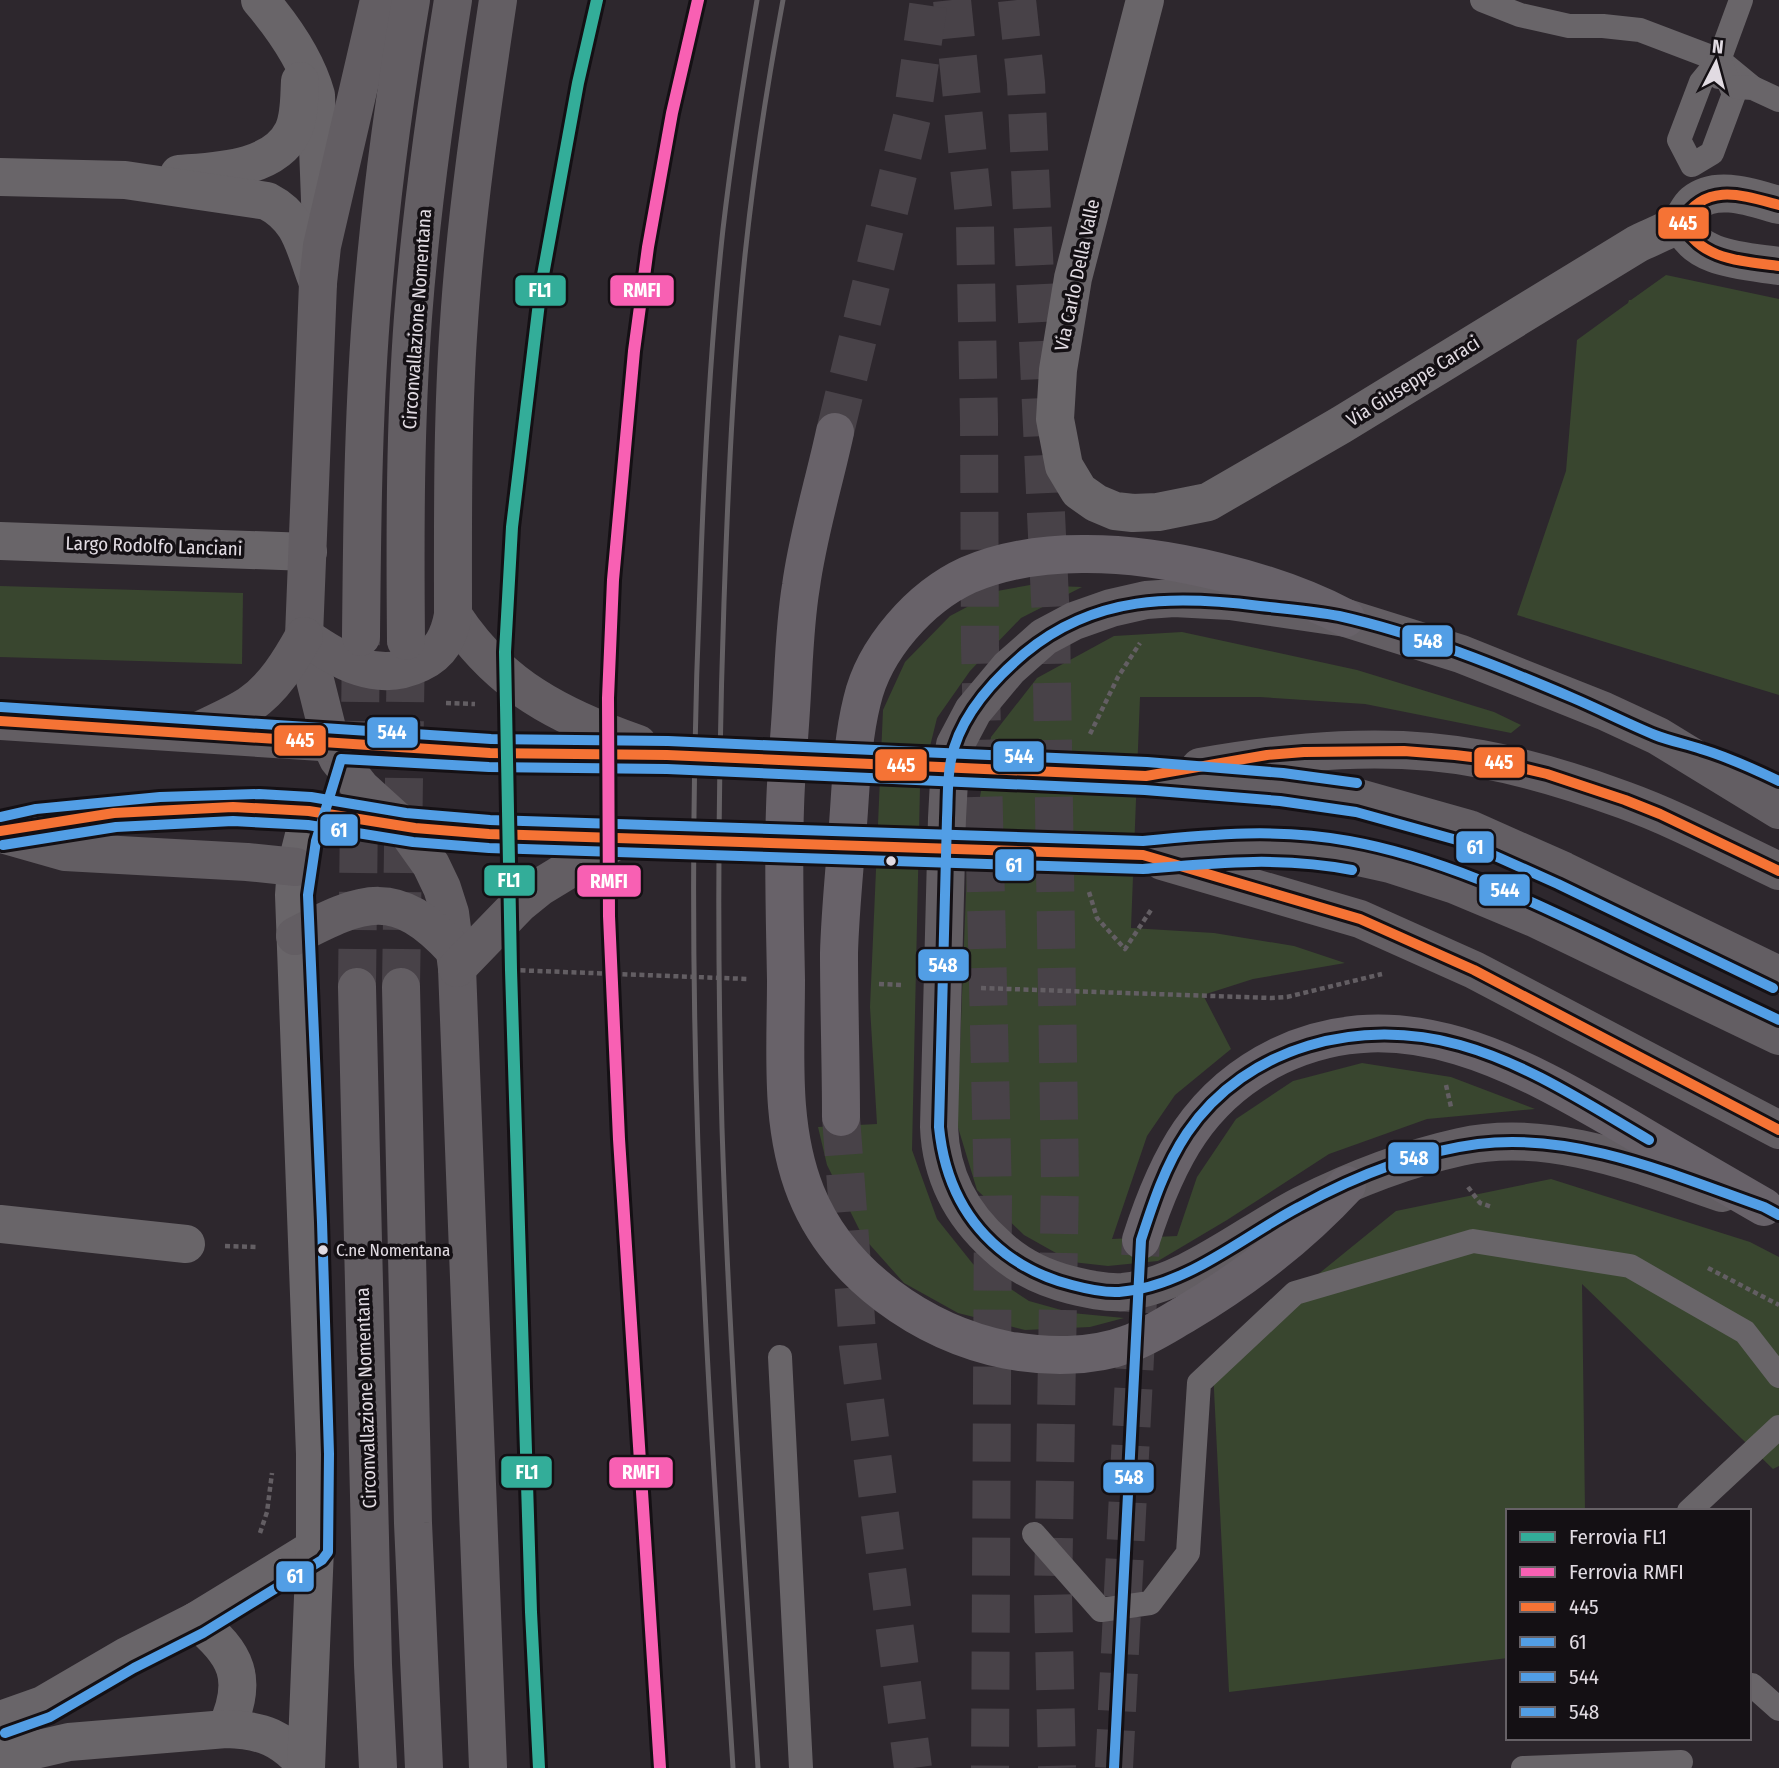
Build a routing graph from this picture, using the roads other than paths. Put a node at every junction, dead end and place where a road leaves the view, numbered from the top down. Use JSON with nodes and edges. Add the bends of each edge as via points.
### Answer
{"nodes":[{"id":1,"x":260,"y":0,"type":"edge"},
{"id":2,"x":379,"y":0,"type":"edge"},
{"id":3,"x":411,"y":0,"type":"edge"},
{"id":4,"x":453,"y":0,"type":"edge"},
{"id":5,"x":498,"y":0,"type":"edge"},
{"id":6,"x":1145,"y":0,"type":"edge"},
{"id":7,"x":1482,"y":0,"type":"edge"},
{"id":8,"x":1741,"y":0,"type":"edge"},
{"id":9,"x":1719,"y":60,"type":"junction"},
{"id":10,"x":301,"y":61,"type":"junction"},
{"id":11,"x":1734,"y":89,"type":"junction"},
{"id":12,"x":1779,"y":100,"type":"edge"},
{"id":13,"x":0,"y":177,"type":"edge"},
{"id":14,"x":125,"y":180,"type":"junction"},
{"id":15,"x":1693,"y":194,"type":"junction"},
{"id":16,"x":1779,"y":205,"type":"edge"},
{"id":17,"x":322,"y":246,"type":"junction"},
{"id":18,"x":1779,"y":266,"type":"edge"},
{"id":19,"x":318,"y":283,"type":"junction"},
{"id":20,"x":835,"y":432,"type":"tunnel mouth"},
{"id":21,"x":1133,"y":513,"type":"joint"},
{"id":22,"x":0,"y":541,"type":"edge"},
{"id":23,"x":308,"y":552,"type":"junction"},
{"id":24,"x":453,"y":615,"type":"junction"},
{"id":25,"x":1346,"y":618,"type":"junction"},
{"id":26,"x":304,"y":636,"type":"junction"},
{"id":27,"x":361,"y":637,"type":"tunnel mouth"},
{"id":28,"x":406,"y":641,"type":"tunnel mouth"},
{"id":29,"x":0,"y":721,"type":"edge"},
{"id":30,"x":194,"y":733,"type":"junction"},
{"id":31,"x":1658,"y":736,"type":"junction"},
{"id":32,"x":331,"y":744,"type":"junction"},
{"id":33,"x":667,"y":755,"type":"junction"},
{"id":34,"x":1146,"y":776,"type":"junction"},
{"id":35,"x":1779,"y":781,"type":"edge"},
{"id":36,"x":1779,"y":810,"type":"edge"},
{"id":37,"x":310,"y":811,"type":"junction"},
{"id":38,"x":404,"y":827,"type":"junction"},
{"id":39,"x":0,"y":832,"type":"edge"},
{"id":40,"x":619,"y":839,"type":"junction"},
{"id":41,"x":1143,"y":855,"type":"junction"},
{"id":42,"x":296,"y":867,"type":"junction"},
{"id":43,"x":1779,"y":871,"type":"edge"},
{"id":44,"x":295,"y":936,"type":"junction"},
{"id":45,"x":455,"y":959,"type":"junction"},
{"id":46,"x":1779,"y":975,"type":"edge"},
{"id":47,"x":357,"y":987,"type":"tunnel mouth"},
{"id":48,"x":401,"y":987,"type":"tunnel mouth"},
{"id":49,"x":1779,"y":1036,"type":"edge"},
{"id":50,"x":841,"y":1117,"type":"tunnel mouth"},
{"id":51,"x":1779,"y":1130,"type":"edge"},
{"id":52,"x":1347,"y":1185,"type":"junction"},
{"id":53,"x":1772,"y":1211,"type":"edge"},
{"id":54,"x":0,"y":1224,"type":"edge"},
{"id":55,"x":1140,"y":1240,"type":"tunnel mouth"},
{"id":56,"x":186,"y":1244,"type":"dead end"},
{"id":57,"x":780,"y":1357,"type":"dead end"},
{"id":58,"x":1779,"y":1376,"type":"edge"},
{"id":59,"x":1779,"y":1427,"type":"edge"},
{"id":60,"x":1691,"y":1509,"type":"edge"},
{"id":61,"x":1034,"y":1534,"type":"dead end"},
{"id":62,"x":315,"y":1548,"type":"junction"},
{"id":63,"x":196,"y":1621,"type":"junction"},
{"id":64,"x":1751,"y":1685,"type":"edge"},
{"id":65,"x":1779,"y":1709,"type":"edge"},
{"id":66,"x":0,"y":1720,"type":"edge"},
{"id":67,"x":226,"y":1729,"type":"junction"},
{"id":68,"x":1681,"y":1756,"type":"edge"},
{"id":69,"x":0,"y":1758,"type":"edge"},
{"id":70,"x":378,"y":1765,"type":"edge"},
{"id":71,"x":306,"y":1767,"type":"edge"},
{"id":72,"x":424,"y":1768,"type":"edge"},
{"id":73,"x":488,"y":1768,"type":"edge"},
{"id":74,"x":801,"y":1768,"type":"edge"},
{"id":75,"x":1523,"y":1768,"type":"edge"}],
"edges":[{"from":1,"to":10,"type":"street","via":[[291,38]]},
{"from":2,"to":17,"type":"street"},
{"from":3,"to":27,"type":"street","via":[[371,320]]},
{"from":4,"to":28,"type":"street","name":"Circonvallazione Nomentana","via":[[439,83],[413,323],[405,491]]},
{"from":5,"to":24,"type":"street","via":[[459,321]]},
{"from":6,"to":21,"type":"street","name":"Via Carlo Della Valle","via":[[1073,278],[1060,349],[1055,419],[1063,466],[1079,491],[1115,511]]},
{"from":7,"to":9,"type":"lane","via":[[1569,26],[1640,30]]},
{"from":8,"to":9,"type":"lane"},
{"from":9,"to":11,"type":"lane"},
{"from":9,"to":11,"type":"lane"},
{"from":9,"to":15,"type":"lane","via":[[1701,82],[1679,140]]},
{"from":10,"to":14,"type":"street","via":[[294,129],[280,149],[259,161],[215,171]]},
{"from":10,"to":17,"type":"street","via":[[313,82],[318,110]]},
{"from":11,"to":12,"type":"lane"},
{"from":11,"to":15,"type":"lane"},
{"from":13,"to":14,"type":"street"},
{"from":14,"to":19,"type":"street","via":[[267,201],[289,216]]},
{"from":15,"to":16,"type":"street","name":"Via Giuseppe Caraci","via":[[1737,195]]},
{"from":15,"to":18,"type":"street","via":[[1684,228],[1691,240],[1736,259]]},
{"from":15,"to":21,"type":"street","name":"Via Giuseppe Caraci","via":[[1627,250],[1208,502]]},
{"from":17,"to":19,"type":"street"},
{"from":19,"to":23,"type":"street"},
{"from":20,"to":52,"type":"highway","via":[[801,585],[785,810],[788,1122],[802,1184],[824,1227],[865,1276],[900,1306],[938,1328],[975,1343],[1026,1353],[1090,1353],[1127,1345],[1212,1298],[1279,1249]]},
{"from":22,"to":23,"type":"street","name":"Largo Rodolfo Lanciani"},
{"from":23,"to":26,"type":"street"},
{"from":24,"to":26,"type":"street","via":[[440,648],[403,671],[376,671],[350,664]]},
{"from":24,"to":33,"type":"street","via":[[484,657],[531,696],[591,727]]},
{"from":25,"to":31,"type":"street","via":[[1461,654]]},
{"from":25,"to":50,"type":"highway","via":[[1270,586],[1201,569],[1102,554],[1031,557],[987,568],[966,576],[923,606],[894,637],[870,677],[857,730],[840,940]]},
{"from":25,"to":52,"type":"street","via":[[1218,600],[1146,600],[1059,628],[1027,651],[993,686],[963,727],[951,760],[939,1127],[950,1182],[969,1218],[985,1235],[1042,1276],[1099,1291],[1155,1286]]},
{"from":26,"to":30,"type":"street","via":[[261,695]]},
{"from":26,"to":32,"type":"street"},
{"from":29,"to":30,"type":"street"},
{"from":30,"to":32,"type":"street"},
{"from":31,"to":35,"type":"street"},
{"from":31,"to":36,"type":"street"},
{"from":32,"to":33,"type":"street","via":[[506,754]]},
{"from":32,"to":37,"type":"street"},
{"from":32,"to":38,"type":"street","via":[[361,788]]},
{"from":33,"to":34,"type":"street"},
{"from":34,"to":43,"type":"street","via":[[1304,752],[1404,751],[1480,758],[1625,800]]},
{"from":34,"to":46,"type":"street","via":[[1332,794],[1433,817],[1564,871]]},
{"from":37,"to":38,"type":"street"},
{"from":37,"to":39,"type":"street","via":[[172,810],[37,823]]},
{"from":37,"to":42,"type":"street"},
{"from":38,"to":40,"type":"street"},
{"from":38,"to":45,"type":"street","via":[[425,854],[442,888]]},
{"from":39,"to":42,"type":"street","via":[[65,852]]},
{"from":40,"to":41,"type":"street"},
{"from":40,"to":45,"type":"street","via":[[540,887]]},
{"from":41,"to":49,"type":"street","via":[[1268,846],[1390,864],[1534,918]]},
{"from":41,"to":51,"type":"street","via":[[1360,919],[1474,970]]},
{"from":42,"to":44,"type":"street"},
{"from":44,"to":45,"type":"street","via":[[351,910],[380,905],[415,915],[438,932]]},
{"from":44,"to":62,"type":"street"},
{"from":45,"to":73,"type":"street"},
{"from":47,"to":70,"type":"street","name":"Circonvallazione Nomentana"},
{"from":48,"to":72,"type":"street","via":[[413,1523]]},
{"from":52,"to":53,"type":"street","via":[[1461,1147],[1515,1142],[1596,1153]]},
{"from":53,"to":55,"type":"highway","via":[[1510,1064],[1460,1045],[1384,1032],[1314,1042],[1290,1051],[1248,1073],[1214,1100],[1179,1147]]},
{"from":54,"to":56,"type":"street"},
{"from":57,"to":74,"type":"lane"},
{"from":58,"to":61,"type":"lane","via":[[1745,1332],[1630,1266],[1473,1241],[1295,1293],[1199,1383],[1188,1553],[1150,1603],[1101,1610]]},
{"from":59,"to":60,"type":"lane"},
{"from":62,"to":63,"type":"street"},
{"from":62,"to":71,"type":"street"},
{"from":63,"to":66,"type":"street","via":[[43,1705]]},
{"from":63,"to":67,"type":"street","via":[[222,1644],[239,1680],[238,1698]]},
{"from":64,"to":65,"type":"lane"},
{"from":67,"to":69,"type":"street","via":[[84,1740]]},
{"from":67,"to":71,"type":"street","via":[[271,1737],[286,1745]]},
{"from":68,"to":75,"type":"lane"}]}
